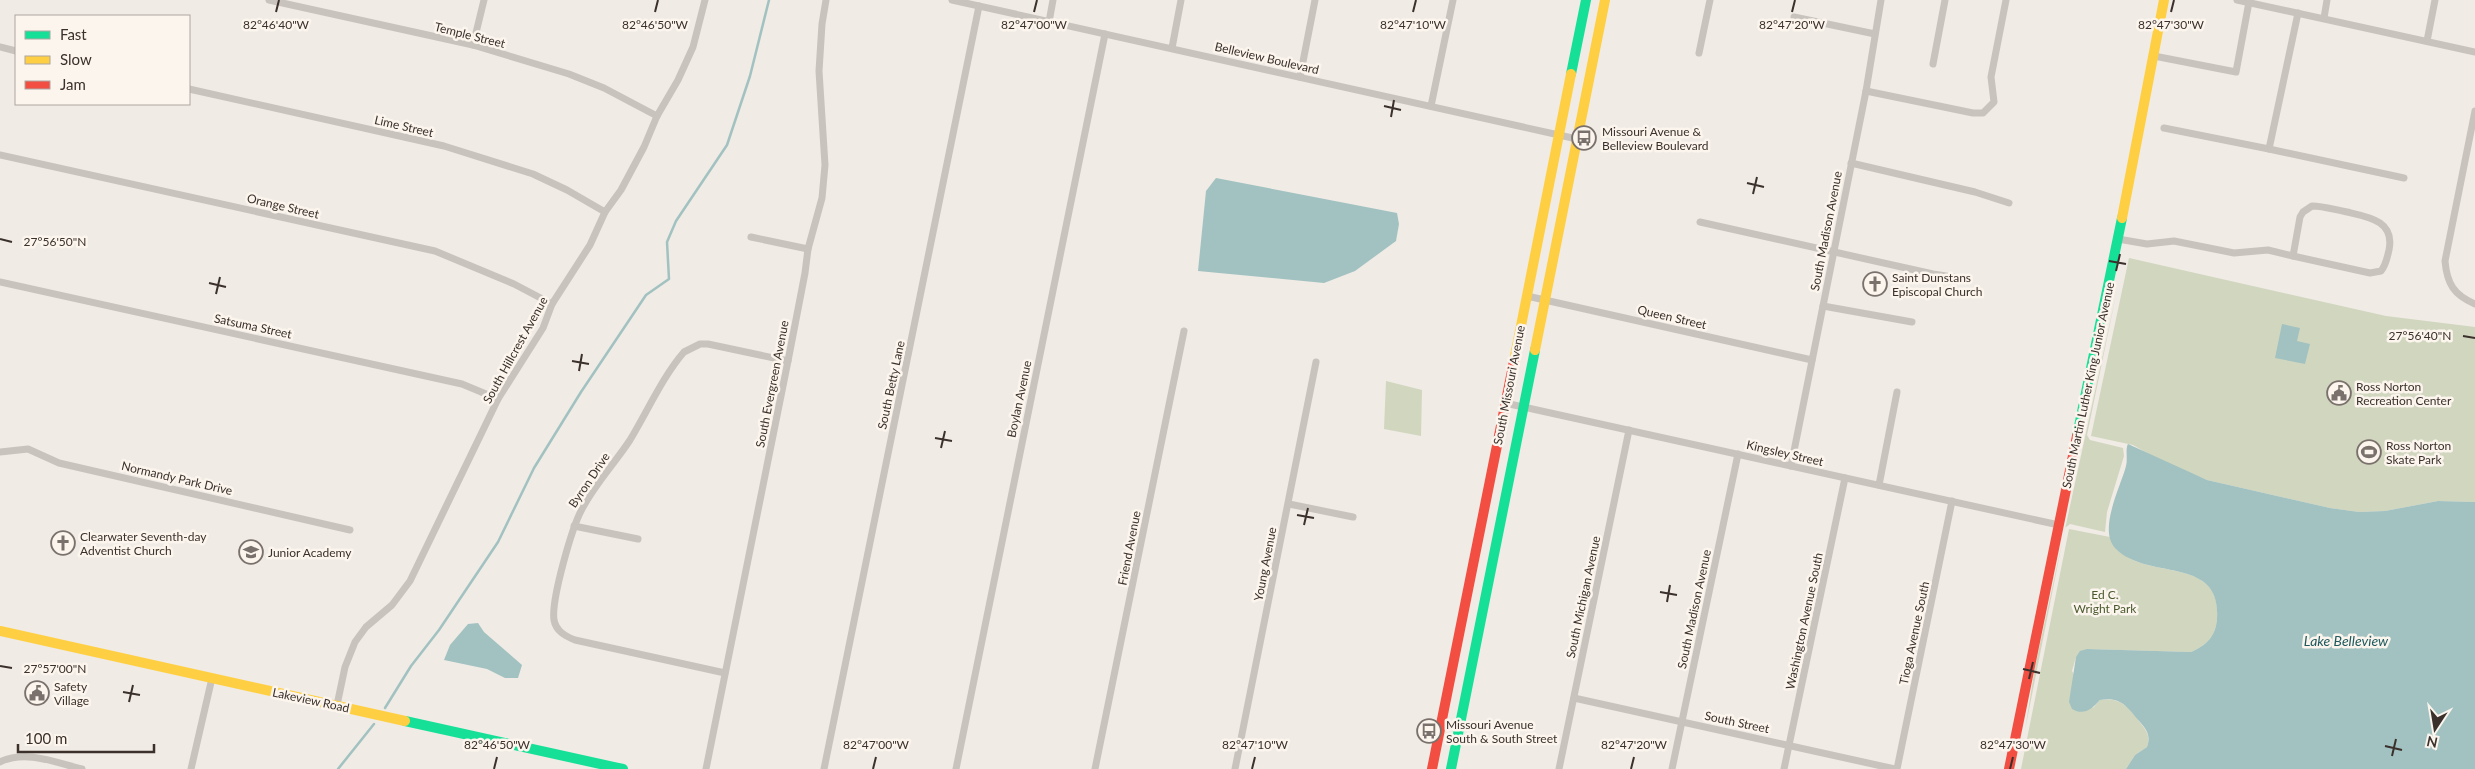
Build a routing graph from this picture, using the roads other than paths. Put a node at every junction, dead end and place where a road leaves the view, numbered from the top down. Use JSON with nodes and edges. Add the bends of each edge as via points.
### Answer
{"nodes":[{"id":1,"x":270,"y":0,"type":"edge"},
{"id":2,"x":484,"y":0,"type":"edge"},
{"id":3,"x":705,"y":0,"type":"edge"},
{"id":4,"x":826,"y":0,"type":"edge"},
{"id":5,"x":952,"y":0,"type":"edge"},
{"id":6,"x":1054,"y":0,"type":"edge"},
{"id":7,"x":1181,"y":0,"type":"edge"},
{"id":8,"x":1316,"y":0,"type":"edge"},
{"id":9,"x":1453,"y":0,"type":"edge"},
{"id":10,"x":1586,"y":0,"type":"edge"},
{"id":11,"x":1605,"y":0,"type":"edge"},
{"id":12,"x":1710,"y":0,"type":"edge"},
{"id":13,"x":1881,"y":0,"type":"edge"},
{"id":14,"x":1945,"y":0,"type":"edge"},
{"id":15,"x":2006,"y":0,"type":"edge"},
{"id":16,"x":2164,"y":0,"type":"edge"},
{"id":17,"x":2237,"y":0,"type":"edge"},
{"id":18,"x":2327,"y":0,"type":"edge"},
{"id":19,"x":2435,"y":0,"type":"edge"},
{"id":20,"x":2249,"y":2,"type":"junction"},
{"id":21,"x":979,"y":6,"type":"junction"},
{"id":22,"x":2298,"y":12,"type":"junction"},
{"id":23,"x":1794,"y":17,"type":"dead end"},
{"id":24,"x":2324,"y":18,"type":"junction"},
{"id":25,"x":1049,"y":22,"type":"junction"},
{"id":26,"x":1105,"y":34,"type":"junction"},
{"id":27,"x":1875,"y":34,"type":"junction"},
{"id":28,"x":2427,"y":41,"type":"junction"},
{"id":29,"x":473,"y":46,"type":"junction"},
{"id":30,"x":0,"y":47,"type":"edge"},
{"id":31,"x":1172,"y":48,"type":"junction"},
{"id":32,"x":15,"y":51,"type":"edge"},
{"id":33,"x":2475,"y":52,"type":"edge"},
{"id":34,"x":1699,"y":53,"type":"dead end"},
{"id":35,"x":2154,"y":56,"type":"junction"},
{"id":36,"x":1933,"y":64,"type":"dead end"},
{"id":37,"x":1300,"y":77,"type":"junction"},
{"id":38,"x":190,"y":89,"type":"edge"},
{"id":39,"x":1866,"y":91,"type":"junction"},
{"id":40,"x":1431,"y":106,"type":"junction"},
{"id":41,"x":2475,"y":111,"type":"edge"},
{"id":42,"x":657,"y":116,"type":"junction"},
{"id":43,"x":2164,"y":128,"type":"dead end"},
{"id":44,"x":1559,"y":135,"type":"junction"},
{"id":45,"x":1577,"y":139,"type":"junction"},
{"id":46,"x":2269,"y":149,"type":"junction"},
{"id":47,"x":0,"y":154,"type":"edge"},
{"id":48,"x":1851,"y":163,"type":"junction"},
{"id":49,"x":2404,"y":178,"type":"dead end"},
{"id":50,"x":2009,"y":203,"type":"dead end"},
{"id":51,"x":605,"y":212,"type":"junction"},
{"id":52,"x":1700,"y":222,"type":"dead end"},
{"id":53,"x":751,"y":236,"type":"dead end"},
{"id":54,"x":2118,"y":239,"type":"junction"},
{"id":55,"x":808,"y":249,"type":"junction"},
{"id":56,"x":1834,"y":251,"type":"junction"},
{"id":57,"x":2293,"y":256,"type":"junction"},
{"id":58,"x":1966,"y":278,"type":"dead end"},
{"id":59,"x":0,"y":282,"type":"edge"},
{"id":60,"x":1527,"y":296,"type":"junction"},
{"id":61,"x":1545,"y":300,"type":"junction"},
{"id":62,"x":552,"y":304,"type":"junction"},
{"id":63,"x":2475,"y":304,"type":"edge"},
{"id":64,"x":1823,"y":306,"type":"junction"},
{"id":65,"x":1912,"y":322,"type":"dead end"},
{"id":66,"x":1184,"y":331,"type":"dead end"},
{"id":67,"x":1812,"y":360,"type":"junction"},
{"id":68,"x":788,"y":361,"type":"junction"},
{"id":69,"x":1316,"y":362,"type":"dead end"},
{"id":70,"x":1897,"y":392,"type":"dead end"},
{"id":71,"x":498,"y":399,"type":"junction"},
{"id":72,"x":1506,"y":403,"type":"junction"},
{"id":73,"x":1523,"y":407,"type":"junction"},
{"id":74,"x":1629,"y":430,"type":"junction"},
{"id":75,"x":0,"y":452,"type":"edge"},
{"id":76,"x":1738,"y":454,"type":"junction"},
{"id":77,"x":1791,"y":466,"type":"junction"},
{"id":78,"x":1845,"y":478,"type":"junction"},
{"id":79,"x":1879,"y":485,"type":"junction"},
{"id":80,"x":1952,"y":501,"type":"junction"},
{"id":81,"x":1289,"y":504,"type":"junction"},
{"id":82,"x":1353,"y":517,"type":"dead end"},
{"id":83,"x":2059,"y":525,"type":"junction"},
{"id":84,"x":574,"y":526,"type":"junction"},
{"id":85,"x":350,"y":530,"type":"dead end"},
{"id":86,"x":638,"y":539,"type":"dead end"},
{"id":87,"x":0,"y":631,"type":"edge"},
{"id":88,"x":725,"y":673,"type":"junction"},
{"id":89,"x":212,"y":678,"type":"junction"},
{"id":90,"x":1574,"y":698,"type":"junction"},
{"id":91,"x":337,"y":705,"type":"junction"},
{"id":92,"x":1682,"y":722,"type":"junction"},
{"id":93,"x":1789,"y":745,"type":"junction"},
{"id":94,"x":0,"y":762,"type":"edge"},
{"id":95,"x":606,"y":767,"type":"edge"},
{"id":96,"x":82,"y":769,"type":"edge"},
{"id":97,"x":191,"y":769,"type":"edge"},
{"id":98,"x":623,"y":769,"type":"edge"},
{"id":99,"x":706,"y":769,"type":"edge"},
{"id":100,"x":824,"y":769,"type":"edge"},
{"id":101,"x":956,"y":769,"type":"edge"},
{"id":102,"x":1095,"y":769,"type":"edge"},
{"id":103,"x":1235,"y":769,"type":"edge"},
{"id":104,"x":1432,"y":769,"type":"edge"},
{"id":105,"x":1451,"y":769,"type":"edge"},
{"id":106,"x":1559,"y":769,"type":"edge"},
{"id":107,"x":1672,"y":769,"type":"edge"},
{"id":108,"x":1784,"y":769,"type":"edge"},
{"id":109,"x":1896,"y":769,"type":"edge"},
{"id":110,"x":2009,"y":769,"type":"edge"}],
"edges":[{"from":1,"to":29,"type":"street","name":"Temple Street"},
{"from":2,"to":29,"type":"street"},
{"from":3,"to":42,"type":"street","name":"South Hillcrest Avenue","via":[[693,47]]},
{"from":4,"to":55,"type":"street","name":"South Evergreen Avenue","via":[[819,71],[825,165],[822,198]]},
{"from":5,"to":21,"type":"street","name":"Belleview Boulevard"},
{"from":6,"to":25,"type":"street"},
{"from":7,"to":31,"type":"street"},
{"from":8,"to":37,"type":"street"},
{"from":9,"to":40,"type":"street"},
{"from":10,"to":44,"type":"main road","name":"South Missouri Avenue"},
{"from":11,"to":45,"type":"main road","name":"South Missouri Avenue"},
{"from":12,"to":34,"type":"street"},
{"from":13,"to":27,"type":"street","name":"South Madison Avenue"},
{"from":14,"to":36,"type":"street"},
{"from":15,"to":39,"type":"street","via":[[1991,77],[1994,102],[1983,113],[1973,114]]},
{"from":16,"to":35,"type":"main road","name":"South Martin Luther King Junior Avenue"},
{"from":17,"to":20,"type":"street"},
{"from":18,"to":24,"type":"street"},
{"from":19,"to":28,"type":"street"},
{"from":20,"to":22,"type":"street"},
{"from":20,"to":35,"type":"street","via":[[2236,72]]},
{"from":21,"to":25,"type":"street","name":"Belleview Boulevard"},
{"from":21,"to":100,"type":"street","name":"South Betty Lane"},
{"from":22,"to":24,"type":"street"},
{"from":22,"to":46,"type":"street"},
{"from":23,"to":27,"type":"street"},
{"from":24,"to":28,"type":"street"},
{"from":25,"to":26,"type":"street","name":"Belleview Boulevard"},
{"from":26,"to":31,"type":"street","name":"Belleview Boulevard"},
{"from":26,"to":101,"type":"street","name":"Boylan Avenue"},
{"from":27,"to":39,"type":"street","name":"South Madison Avenue"},
{"from":28,"to":33,"type":"street"},
{"from":29,"to":42,"type":"street","name":"Temple Street","via":[[578,77]]},
{"from":30,"to":32,"type":"street"},
{"from":31,"to":37,"type":"street","name":"Belleview Boulevard"},
{"from":35,"to":54,"type":"main road","name":"South Martin Luther King Junior Avenue"},
{"from":37,"to":40,"type":"street","name":"Belleview Boulevard"},
{"from":38,"to":51,"type":"street","name":"Lime Street","via":[[444,146],[533,174]]},
{"from":39,"to":48,"type":"street","name":"South Madison Avenue"},
{"from":40,"to":44,"type":"street","name":"Belleview Boulevard"},
{"from":41,"to":63,"type":"street","via":[[2445,261],[2452,290]]},
{"from":42,"to":51,"type":"street","name":"South Hillcrest Avenue","via":[[621,190]]},
{"from":43,"to":46,"type":"street"},
{"from":44,"to":45,"type":"street","name":"Belleview Boulevard"},
{"from":44,"to":60,"type":"main road","name":"South Missouri Avenue"},
{"from":45,"to":61,"type":"main road","name":"South Missouri Avenue"},
{"from":46,"to":49,"type":"street"},
{"from":47,"to":62,"type":"street","name":"Orange Street","via":[[434,251],[514,284]]},
{"from":48,"to":50,"type":"street"},
{"from":48,"to":56,"type":"street","name":"South Madison Avenue"},
{"from":51,"to":62,"type":"street","name":"South Hillcrest Avenue","via":[[590,245]]},
{"from":52,"to":56,"type":"street"},
{"from":53,"to":55,"type":"street"},
{"from":54,"to":57,"type":"street","via":[[2147,244],[2174,241],[2234,253],[2268,250]]},
{"from":54,"to":83,"type":"main road","name":"South Martin Luther King Junior Avenue"},
{"from":55,"to":68,"type":"street","name":"South Evergreen Avenue"},
{"from":56,"to":58,"type":"street","via":[[1933,274]]},
{"from":56,"to":64,"type":"street","name":"South Madison Avenue"},
{"from":57,"to":57,"type":"street","via":[[2300,218],[2312,206],[2369,217],[2384,225],[2391,242],[2381,272],[2375,273]]},
{"from":59,"to":71,"type":"street","name":"Satsuma Street","via":[[462,384]]},
{"from":60,"to":61,"type":"street","name":"Queen Street"},
{"from":60,"to":72,"type":"main road","name":"South Missouri Avenue"},
{"from":61,"to":67,"type":"street","name":"Queen Street"},
{"from":61,"to":73,"type":"main road","name":"South Missouri Avenue"},
{"from":62,"to":71,"type":"street","name":"South Hillcrest Avenue","via":[[543,328]]},
{"from":64,"to":65,"type":"street"},
{"from":64,"to":67,"type":"street","name":"South Madison Avenue"},
{"from":66,"to":102,"type":"street","name":"Friend Avenue"},
{"from":67,"to":77,"type":"street","name":"South Madison Avenue"},
{"from":68,"to":84,"type":"street","name":"Byron Drive","via":[[708,344],[700,344],[684,352],[617,461],[583,507]]},
{"from":68,"to":88,"type":"street","name":"South Evergreen Avenue"},
{"from":69,"to":81,"type":"street","name":"Young Avenue"},
{"from":70,"to":79,"type":"street"},
{"from":71,"to":91,"type":"street","name":"South Hillcrest Avenue","via":[[410,580],[392,605],[366,627],[355,642],[345,666]]},
{"from":72,"to":73,"type":"street","name":"Kingsley Street"},
{"from":72,"to":104,"type":"main road","name":"South Missouri Avenue"},
{"from":73,"to":74,"type":"street","name":"Kingsley Street"},
{"from":73,"to":105,"type":"main road","name":"South Missouri Avenue"},
{"from":74,"to":76,"type":"street","name":"Kingsley Street"},
{"from":74,"to":90,"type":"street","name":"South Michigan Avenue"},
{"from":75,"to":85,"type":"street","name":"Normandy Park Drive","via":[[28,449],[59,463]]},
{"from":76,"to":77,"type":"street","name":"Kingsley Street"},
{"from":76,"to":92,"type":"street","name":"South Madison Avenue"},
{"from":77,"to":78,"type":"street","name":"Kingsley Street"},
{"from":78,"to":79,"type":"street","name":"Kingsley Street"},
{"from":78,"to":93,"type":"street","name":"Washington Avenue South"},
{"from":79,"to":80,"type":"street","name":"Kingsley Street"},
{"from":80,"to":83,"type":"street","name":"Kingsley Street"},
{"from":80,"to":109,"type":"street","name":"Tioga Avenue South"},
{"from":81,"to":82,"type":"street"},
{"from":81,"to":103,"type":"street","name":"Young Avenue"},
{"from":83,"to":110,"type":"main road","name":"South Martin Luther King Junior Avenue"},
{"from":84,"to":86,"type":"street"},
{"from":84,"to":88,"type":"street","name":"Byron Drive","via":[[554,608],[554,620],[564,636]]},
{"from":87,"to":89,"type":"main road","name":"Lakeview Road"},
{"from":88,"to":99,"type":"street","name":"South Evergreen Avenue"},
{"from":89,"to":91,"type":"main road","name":"Lakeview Road"},
{"from":89,"to":97,"type":"street"},
{"from":90,"to":92,"type":"street","name":"South Street"},
{"from":90,"to":106,"type":"street","name":"South Michigan Avenue"},
{"from":91,"to":95,"type":"main road","name":"Lakeview Road"},
{"from":92,"to":93,"type":"street","name":"South Street"},
{"from":92,"to":107,"type":"street","name":"South Madison Avenue"},
{"from":93,"to":108,"type":"street","name":"Washington Avenue South"},
{"from":93,"to":109,"type":"street","name":"South Street"},
{"from":94,"to":96,"type":"street","via":[[24,756]]},
{"from":95,"to":98,"type":"main road","name":"Lakeview Road"}]}
